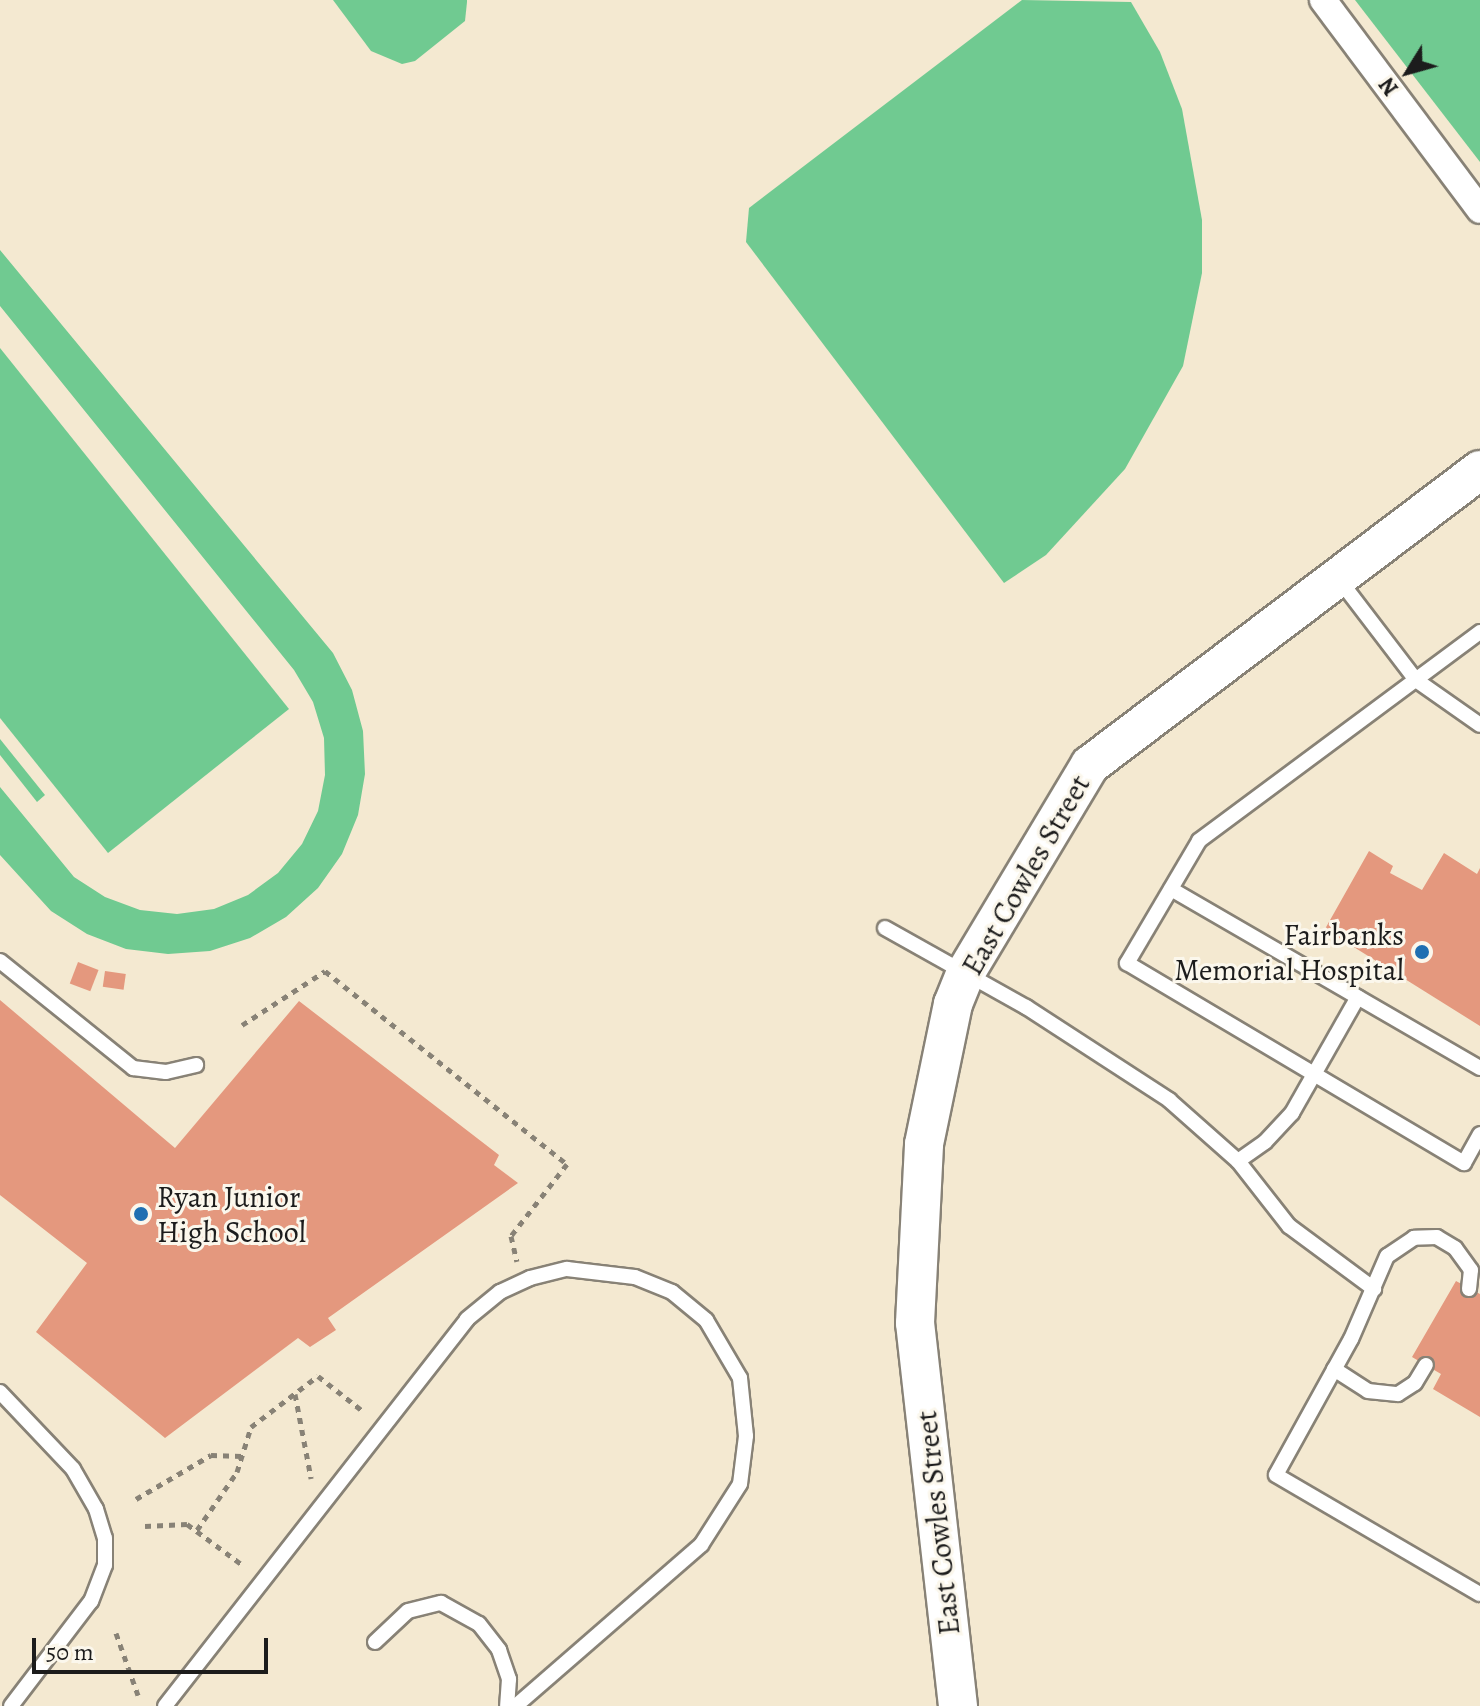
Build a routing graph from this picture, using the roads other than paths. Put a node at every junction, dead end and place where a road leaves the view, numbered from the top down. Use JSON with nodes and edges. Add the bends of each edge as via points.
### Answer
{"nodes":[{"id":1,"x":1323,"y":0,"type":"edge"},
{"id":2,"x":1480,"y":210,"type":"edge"},
{"id":3,"x":1480,"y":470,"type":"edge"},
{"id":4,"x":1337,"y":578,"type":"junction"},
{"id":5,"x":1480,"y":632,"type":"edge"},
{"id":6,"x":1416,"y":680,"type":"junction"},
{"id":7,"x":1480,"y":725,"type":"edge"},
{"id":8,"x":1171,"y":889,"type":"junction"},
{"id":9,"x":885,"y":928,"type":"dead end"},
{"id":10,"x":0,"y":961,"type":"edge"},
{"id":11,"x":966,"y":972,"type":"junction"},
{"id":12,"x":1358,"y":997,"type":"junction"},
{"id":13,"x":196,"y":1065,"type":"dead end"},
{"id":14,"x":1480,"y":1068,"type":"edge"},
{"id":15,"x":1314,"y":1074,"type":"junction"},
{"id":16,"x":1480,"y":1134,"type":"edge"},
{"id":17,"x":1238,"y":1161,"type":"junction"},
{"id":18,"x":1374,"y":1289,"type":"junction"},
{"id":19,"x":1469,"y":1289,"type":"dead end"},
{"id":20,"x":1426,"y":1365,"type":"dead end"},
{"id":21,"x":1334,"y":1369,"type":"junction"},
{"id":22,"x":0,"y":1392,"type":"edge"},
{"id":23,"x":1480,"y":1594,"type":"edge"},
{"id":24,"x":375,"y":1642,"type":"dead end"},
{"id":25,"x":11,"y":1706,"type":"edge"},
{"id":26,"x":165,"y":1706,"type":"edge"},
{"id":27,"x":507,"y":1706,"type":"edge"},
{"id":28,"x":516,"y":1706,"type":"edge"},
{"id":29,"x":958,"y":1706,"type":"edge"}],
"edges":[{"from":1,"to":2,"type":"street"},
{"from":3,"to":4,"type":"street","name":"East Cowles Street"},
{"from":4,"to":6,"type":"lane"},
{"from":4,"to":11,"type":"street","name":"East Cowles Street","via":[[1090,765]]},
{"from":5,"to":6,"type":"lane"},
{"from":6,"to":7,"type":"lane"},
{"from":6,"to":8,"type":"lane","via":[[1199,841]]},
{"from":8,"to":12,"type":"lane"},
{"from":8,"to":15,"type":"lane","via":[[1127,963]]},
{"from":9,"to":11,"type":"lane"},
{"from":10,"to":13,"type":"lane","via":[[133,1068],[166,1072]]},
{"from":11,"to":17,"type":"lane","via":[[1169,1100]]},
{"from":11,"to":29,"type":"street","name":"East Cowles Street","via":[[953,1004],[924,1144],[915,1323]]},
{"from":12,"to":14,"type":"lane"},
{"from":12,"to":15,"type":"lane"},
{"from":15,"to":16,"type":"lane","via":[[1464,1163]]},
{"from":15,"to":17,"type":"lane","via":[[1292,1113]]},
{"from":17,"to":18,"type":"lane","via":[[1289,1226]]},
{"from":18,"to":19,"type":"lane","via":[[1387,1256],[1414,1238],[1437,1237],[1455,1248],[1471,1270]]},
{"from":18,"to":21,"type":"lane"},
{"from":20,"to":21,"type":"lane","via":[[1415,1383],[1398,1394],[1368,1391]]},
{"from":21,"to":23,"type":"lane","via":[[1276,1475]]},
{"from":22,"to":25,"type":"lane","via":[[73,1469],[96,1509],[105,1538],[105,1565],[91,1601]]},
{"from":24,"to":27,"type":"lane","via":[[408,1611],[441,1603],[479,1624],[499,1650],[509,1679]]},
{"from":26,"to":28,"type":"lane","via":[[467,1319],[500,1292],[530,1278],[567,1269],[635,1277],[672,1292],[706,1320],[740,1378],[746,1436],[740,1484],[701,1545]]}]}
